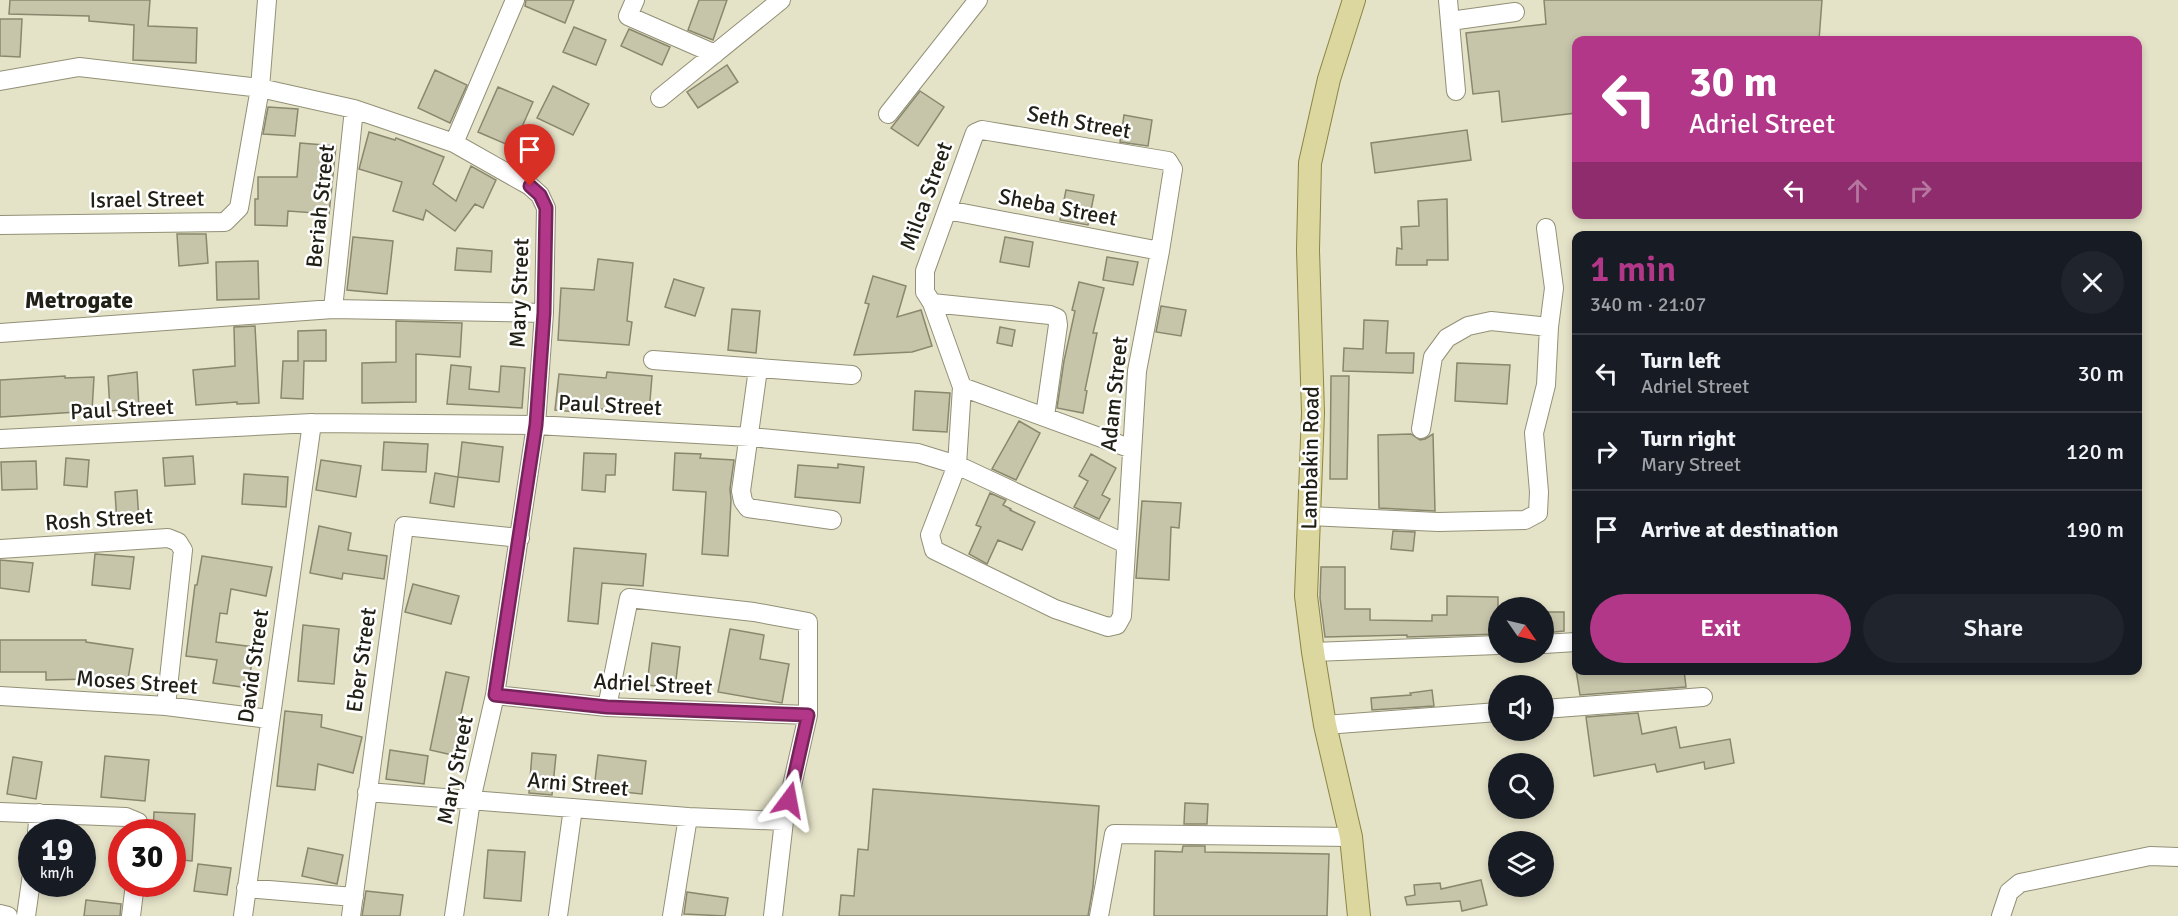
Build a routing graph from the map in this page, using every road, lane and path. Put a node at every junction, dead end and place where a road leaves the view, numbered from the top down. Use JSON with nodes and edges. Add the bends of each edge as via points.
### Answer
{"nodes":[{"id":1,"x":267,"y":0,"type":"edge"},
{"id":2,"x":514,"y":0,"type":"edge"},
{"id":3,"x":635,"y":0,"type":"edge"},
{"id":4,"x":780,"y":0,"type":"edge"},
{"id":5,"x":978,"y":0,"type":"edge"},
{"id":6,"x":1354,"y":0,"type":"edge"},
{"id":7,"x":1448,"y":0,"type":"edge"},
{"id":8,"x":1515,"y":12,"type":"dead end"},
{"id":9,"x":1450,"y":21,"type":"junction"},
{"id":10,"x":715,"y":54,"type":"junction"},
{"id":11,"x":0,"y":81,"type":"edge"},
{"id":12,"x":260,"y":88,"type":"junction"},
{"id":13,"x":1456,"y":91,"type":"dead end"},
{"id":14,"x":660,"y":98,"type":"dead end"},
{"id":15,"x":354,"y":109,"type":"junction"},
{"id":16,"x":888,"y":114,"type":"dead end"},
{"id":17,"x":975,"y":133,"type":"joint"},
{"id":18,"x":454,"y":143,"type":"junction"},
{"id":19,"x":1173,"y":169,"type":"joint"},
{"id":20,"x":947,"y":210,"type":"junction"},
{"id":21,"x":0,"y":225,"type":"edge"},
{"id":22,"x":1546,"y":228,"type":"dead end"},
{"id":23,"x":1160,"y":251,"type":"junction"},
{"id":24,"x":932,"y":303,"type":"junction"},
{"id":25,"x":333,"y":309,"type":"junction"},
{"id":26,"x":544,"y":313,"type":"junction"},
{"id":27,"x":1549,"y":327,"type":"junction"},
{"id":28,"x":0,"y":333,"type":"edge"},
{"id":29,"x":653,"y":360,"type":"dead end"},
{"id":30,"x":758,"y":369,"type":"junction"},
{"id":31,"x":852,"y":375,"type":"dead end"},
{"id":32,"x":962,"y":387,"type":"junction"},
{"id":33,"x":1045,"y":416,"type":"junction"},
{"id":34,"x":312,"y":423,"type":"junction"},
{"id":35,"x":536,"y":425,"type":"junction"},
{"id":36,"x":1421,"y":429,"type":"dead end"},
{"id":37,"x":750,"y":437,"type":"junction"},
{"id":38,"x":0,"y":439,"type":"edge"},
{"id":39,"x":1132,"y":449,"type":"junction"},
{"id":40,"x":957,"y":465,"type":"junction"},
{"id":41,"x":1309,"y":516,"type":"junction"},
{"id":42,"x":832,"y":520,"type":"dead end"},
{"id":43,"x":520,"y":538,"type":"junction"},
{"id":44,"x":1126,"y":544,"type":"junction"},
{"id":45,"x":0,"y":549,"type":"edge"},
{"id":46,"x":1117,"y":625,"type":"joint"},
{"id":47,"x":1572,"y":642,"type":"edge"},
{"id":48,"x":1554,"y":643,"type":"edge"},
{"id":49,"x":1488,"y":645,"type":"edge"},
{"id":50,"x":1312,"y":652,"type":"junction"},
{"id":51,"x":495,"y":695,"type":"junction"},
{"id":52,"x":0,"y":696,"type":"edge"},
{"id":53,"x":1703,"y":697,"type":"dead end"},
{"id":54,"x":166,"y":706,"type":"junction"},
{"id":55,"x":607,"y":707,"type":"junction"},
{"id":56,"x":1554,"y":708,"type":"edge"},
{"id":57,"x":1488,"y":713,"type":"edge"},
{"id":58,"x":808,"y":715,"type":"junction"},
{"id":59,"x":269,"y":719,"type":"junction"},
{"id":60,"x":1325,"y":725,"type":"junction"},
{"id":61,"x":367,"y":792,"type":"junction"},
{"id":62,"x":471,"y":800,"type":"junction"},
{"id":63,"x":573,"y":808,"type":"junction"},
{"id":64,"x":0,"y":812,"type":"edge"},
{"id":65,"x":39,"y":813,"type":"junction"},
{"id":66,"x":688,"y":817,"type":"junction"},
{"id":67,"x":38,"y":819,"type":"edge"},
{"id":68,"x":129,"y":819,"type":"edge"},
{"id":69,"x":784,"y":821,"type":"junction"},
{"id":70,"x":1351,"y":837,"type":"junction"},
{"id":71,"x":2178,"y":857,"type":"edge"},
{"id":72,"x":246,"y":888,"type":"junction"},
{"id":73,"x":29,"y":897,"type":"edge"},
{"id":74,"x":134,"y":897,"type":"edge"},
{"id":75,"x":354,"y":897,"type":"junction"},
{"id":76,"x":0,"y":914,"type":"edge"},
{"id":77,"x":8,"y":916,"type":"edge"},
{"id":78,"x":26,"y":916,"type":"edge"},
{"id":79,"x":132,"y":916,"type":"edge"},
{"id":80,"x":243,"y":916,"type":"edge"},
{"id":81,"x":351,"y":916,"type":"edge"},
{"id":82,"x":454,"y":916,"type":"edge"},
{"id":83,"x":558,"y":916,"type":"edge"},
{"id":84,"x":672,"y":916,"type":"edge"},
{"id":85,"x":773,"y":916,"type":"edge"},
{"id":86,"x":1100,"y":916,"type":"edge"},
{"id":87,"x":1359,"y":916,"type":"edge"},
{"id":88,"x":2001,"y":916,"type":"edge"}],
"edges":[{"from":1,"to":12,"type":"street","name":"Israel Street"},
{"from":2,"to":18,"type":"street"},
{"from":3,"to":10,"type":"street","via":[[628,16]]},
{"from":4,"to":10,"type":"street"},
{"from":5,"to":16,"type":"street"},
{"from":6,"to":41,"type":"main road","name":"Lambakin Road","via":[[1329,79],[1310,163],[1308,250],[1313,413]]},
{"from":7,"to":9,"type":"street"},
{"from":8,"to":9,"type":"street"},
{"from":9,"to":13,"type":"street"},
{"from":10,"to":14,"type":"street"},
{"from":11,"to":12,"type":"street","name":"Mary Street","via":[[79,67]]},
{"from":12,"to":15,"type":"street","name":"Mary Street"},
{"from":12,"to":21,"type":"street","name":"Israel Street","via":[[239,208],[225,222]]},
{"from":15,"to":18,"type":"street","name":"Mary Street"},
{"from":15,"to":25,"type":"street","name":"Beriah Street"},
{"from":17,"to":19,"type":"street","name":"Seth Street","via":[[982,130],[1168,161]]},
{"from":17,"to":20,"type":"street","name":"Milca Street"},
{"from":18,"to":26,"type":"street","name":"Mary Street","via":[[540,195],[546,208]]},
{"from":19,"to":23,"type":"street","name":"Adam Street"},
{"from":20,"to":23,"type":"street","name":"Sheba Street"},
{"from":20,"to":24,"type":"street","name":"Milca Street","via":[[925,271],[925,292]]},
{"from":22,"to":27,"type":"street","via":[[1554,288]]},
{"from":23,"to":39,"type":"street","name":"Adam Street","via":[[1137,371]]},
{"from":24,"to":32,"type":"street","name":"Milca Street"},
{"from":24,"to":33,"type":"street","via":[[1057,318]]},
{"from":25,"to":26,"type":"street"},
{"from":25,"to":28,"type":"street"},
{"from":26,"to":35,"type":"street","name":"Mary Street"},
{"from":27,"to":36,"type":"street","via":[[1491,321],[1468,326],[1447,338],[1433,357]]},
{"from":27,"to":41,"type":"street","via":[[1546,385],[1534,433],[1538,513],[1525,520],[1438,522]]},
{"from":29,"to":30,"type":"street"},
{"from":30,"to":31,"type":"street"},
{"from":30,"to":37,"type":"street"},
{"from":32,"to":33,"type":"street"},
{"from":32,"to":40,"type":"street","name":"Milca Street"},
{"from":33,"to":39,"type":"street"},
{"from":34,"to":35,"type":"street","name":"Paul Street"},
{"from":34,"to":38,"type":"street","name":"Paul Street"},
{"from":34,"to":59,"type":"street","name":"David Street"},
{"from":35,"to":37,"type":"street","name":"Paul Street"},
{"from":35,"to":43,"type":"street","name":"Mary Street"},
{"from":37,"to":40,"type":"street","name":"Paul Street","via":[[918,453]]},
{"from":37,"to":42,"type":"street","via":[[741,491],[748,508]]},
{"from":39,"to":44,"type":"street","name":"Adam Street"},
{"from":40,"to":44,"type":"street","name":"Paul Street"},
{"from":40,"to":46,"type":"street","name":"Milca Street","via":[[930,535],[934,550],[1055,609],[1108,627]]},
{"from":41,"to":50,"type":"main road","name":"Lambakin Road","via":[[1306,596]]},
{"from":43,"to":51,"type":"street","name":"Mary Street"},
{"from":43,"to":61,"type":"street","name":"Eber Street","via":[[404,525]]},
{"from":44,"to":46,"type":"street","name":"Adam Street","via":[[1122,616]]},
{"from":45,"to":54,"type":"street","name":"Rosh Street","via":[[168,538],[178,542],[183,550]]},
{"from":47,"to":48,"type":"street"},
{"from":49,"to":50,"type":"street"},
{"from":50,"to":60,"type":"main road","name":"Lambakin Road"},
{"from":51,"to":55,"type":"street","name":"Adriel Street"},
{"from":51,"to":62,"type":"street","name":"Mary Street"},
{"from":52,"to":54,"type":"street","name":"Moses Street"},
{"from":53,"to":56,"type":"street"},
{"from":54,"to":59,"type":"street","name":"Moses Street"},
{"from":55,"to":58,"type":"street","name":"Adriel Street"},
{"from":55,"to":58,"type":"street","via":[[629,598],[808,622]]},
{"from":57,"to":60,"type":"street"},
{"from":58,"to":69,"type":"street"},
{"from":59,"to":72,"type":"street","name":"David Street"},
{"from":60,"to":70,"type":"main road","name":"Lambakin Road"},
{"from":61,"to":62,"type":"street","name":"Arni Street"},
{"from":61,"to":75,"type":"street","name":"Eber Street"},
{"from":62,"to":63,"type":"street","name":"Arni Street"},
{"from":62,"to":82,"type":"street","name":"Mary Street"},
{"from":63,"to":66,"type":"street","name":"Arni Street"},
{"from":63,"to":83,"type":"street"},
{"from":64,"to":65,"type":"street"},
{"from":65,"to":67,"type":"street"},
{"from":65,"to":68,"type":"street"},
{"from":66,"to":69,"type":"street","name":"Arni Street"},
{"from":66,"to":84,"type":"street"},
{"from":69,"to":85,"type":"street"},
{"from":70,"to":86,"type":"street","via":[[1114,834]]},
{"from":70,"to":87,"type":"main road","name":"Lambakin Road"},
{"from":71,"to":88,"type":"street","via":[[2150,856],[2020,883],[2009,892]]},
{"from":72,"to":75,"type":"street"},
{"from":72,"to":80,"type":"street","name":"David Street"},
{"from":73,"to":78,"type":"street"},
{"from":74,"to":79,"type":"street"},
{"from":75,"to":81,"type":"street","name":"Eber Street"},
{"from":76,"to":77,"type":"street"}]}
